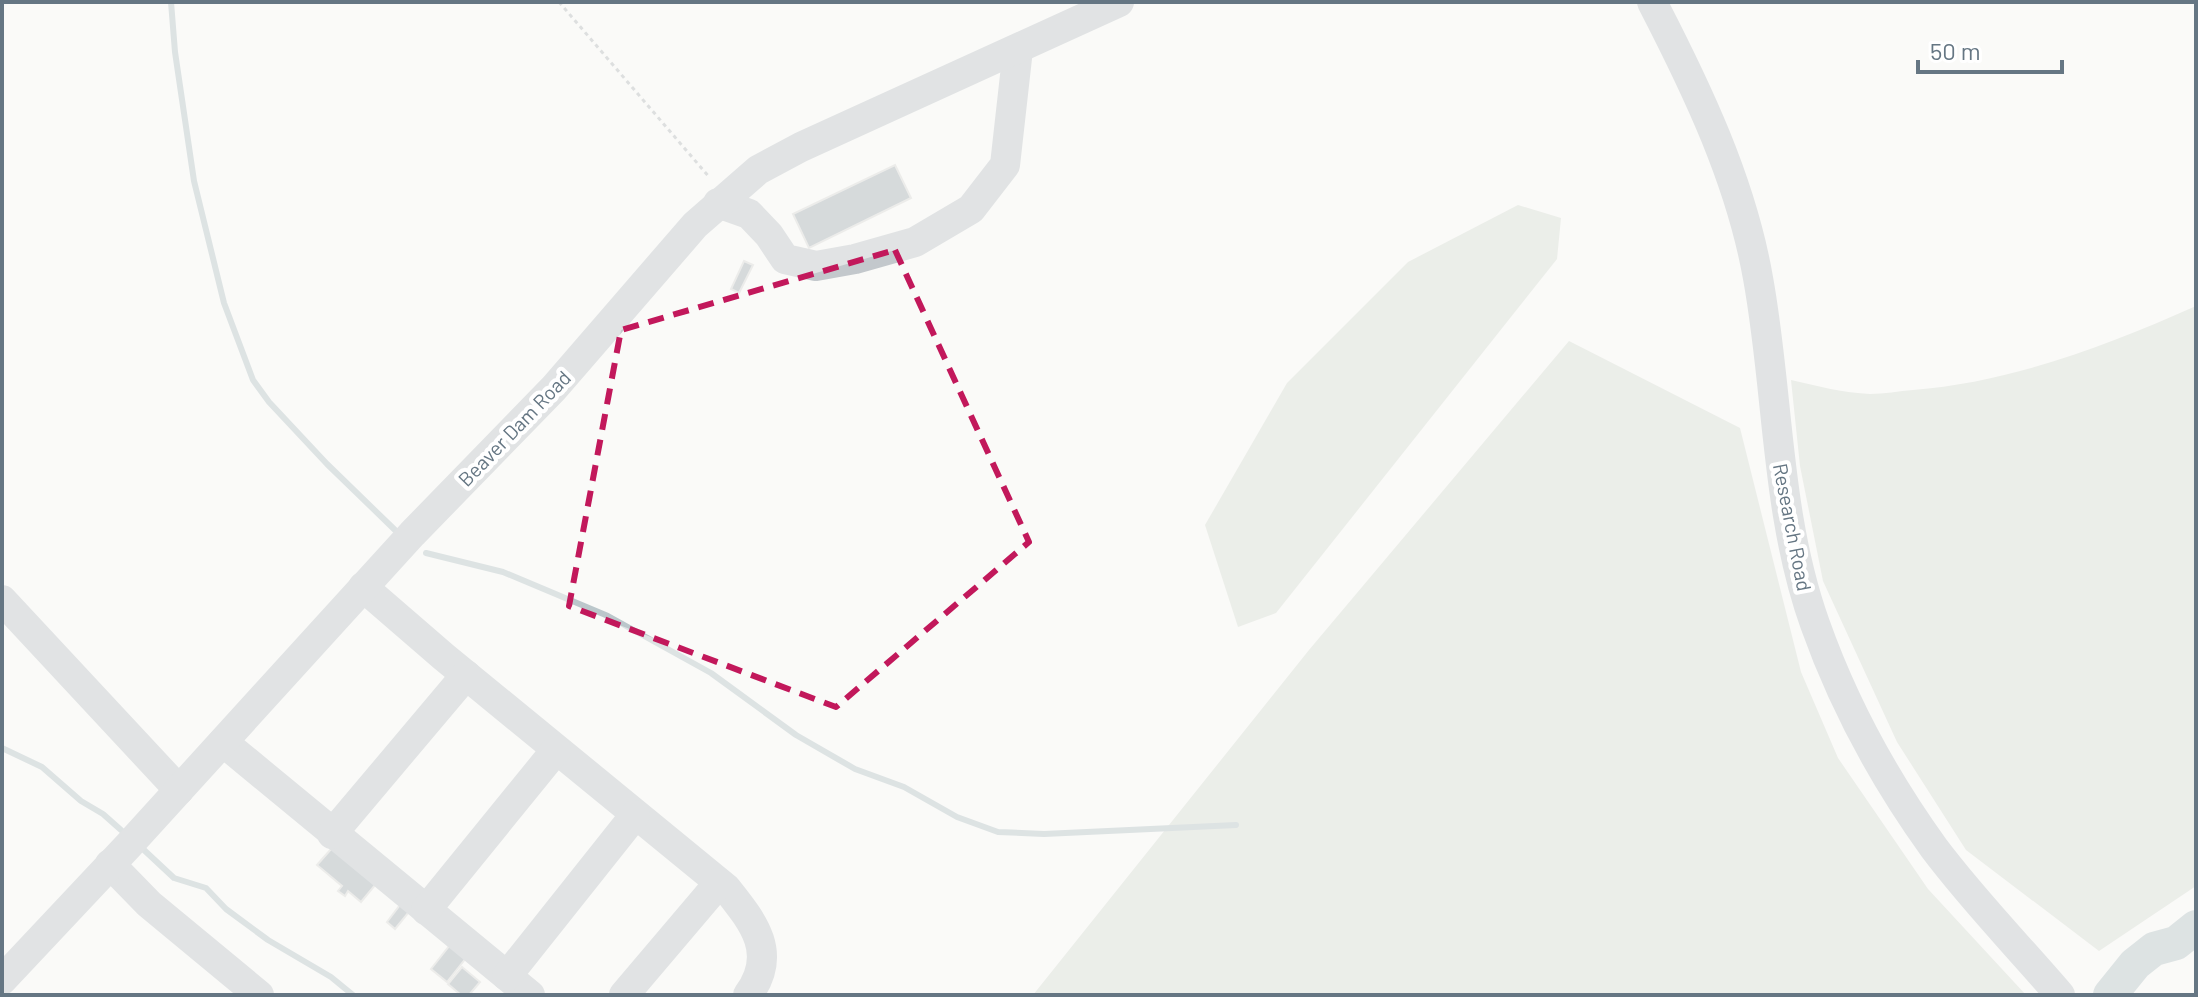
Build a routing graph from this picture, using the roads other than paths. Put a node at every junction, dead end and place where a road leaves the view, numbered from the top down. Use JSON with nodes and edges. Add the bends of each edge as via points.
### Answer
{"nodes":[{"id":1,"x":1119,"y":2,"type":"edge"},
{"id":2,"x":1652,"y":2,"type":"edge"},
{"id":3,"x":1018,"y":49,"type":"junction"},
{"id":4,"x":722,"y":200,"type":"junction"},
{"id":5,"x":363,"y":587,"type":"junction"},
{"id":6,"x":2,"y":600,"type":"edge"},
{"id":7,"x":466,"y":675,"type":"junction"},
{"id":8,"x":223,"y":742,"type":"junction"},
{"id":9,"x":556,"y":750,"type":"junction"},
{"id":10,"x":179,"y":790,"type":"junction"},
{"id":11,"x":635,"y":815,"type":"junction"},
{"id":12,"x":332,"y":834,"type":"junction"},
{"id":13,"x":110,"y":864,"type":"junction"},
{"id":14,"x":719,"y":883,"type":"junction"},
{"id":15,"x":426,"y":910,"type":"junction"},
{"id":16,"x":2,"y":980,"type":"edge"},
{"id":17,"x":518,"y":986,"type":"edge"},
{"id":18,"x":259,"y":995,"type":"edge"},
{"id":19,"x":624,"y":995,"type":"edge"},
{"id":20,"x":748,"y":995,"type":"edge"},
{"id":21,"x":2060,"y":995,"type":"edge"}],
"edges":[{"from":1,"to":3,"type":"street","name":"Beaver Dam Road"},
{"from":2,"to":21,"type":"street","name":"Research Road","via":[[1729,171],[1752,244],[1780,469],[1803,584],[1832,665],[1903,804],[1993,921]]},
{"from":3,"to":4,"type":"street","name":"Beaver Dam Road","via":[[801,147],[758,170]]},
{"from":3,"to":4,"type":"street","via":[[1005,165],[971,209],[915,242],[816,266],[785,259],[749,214]]},
{"from":4,"to":5,"type":"street","name":"Beaver Dam Road","via":[[554,388]]},
{"from":5,"to":7,"type":"street"},
{"from":5,"to":8,"type":"street","name":"Beaver Dam Road"},
{"from":6,"to":10,"type":"street"},
{"from":7,"to":9,"type":"street"},
{"from":7,"to":12,"type":"street"},
{"from":8,"to":10,"type":"street","name":"Beaver Dam Road"},
{"from":8,"to":12,"type":"street"},
{"from":9,"to":11,"type":"street"},
{"from":9,"to":15,"type":"street"},
{"from":10,"to":13,"type":"street","name":"Beaver Dam Road"},
{"from":11,"to":14,"type":"street"},
{"from":11,"to":17,"type":"street"},
{"from":12,"to":15,"type":"street"},
{"from":13,"to":16,"type":"street","name":"Beaver Dam Road"},
{"from":13,"to":18,"type":"street","via":[[149,904]]},
{"from":14,"to":19,"type":"street"},
{"from":14,"to":20,"type":"street","via":[[760,935],[763,951]]},
{"from":15,"to":17,"type":"street"}]}
